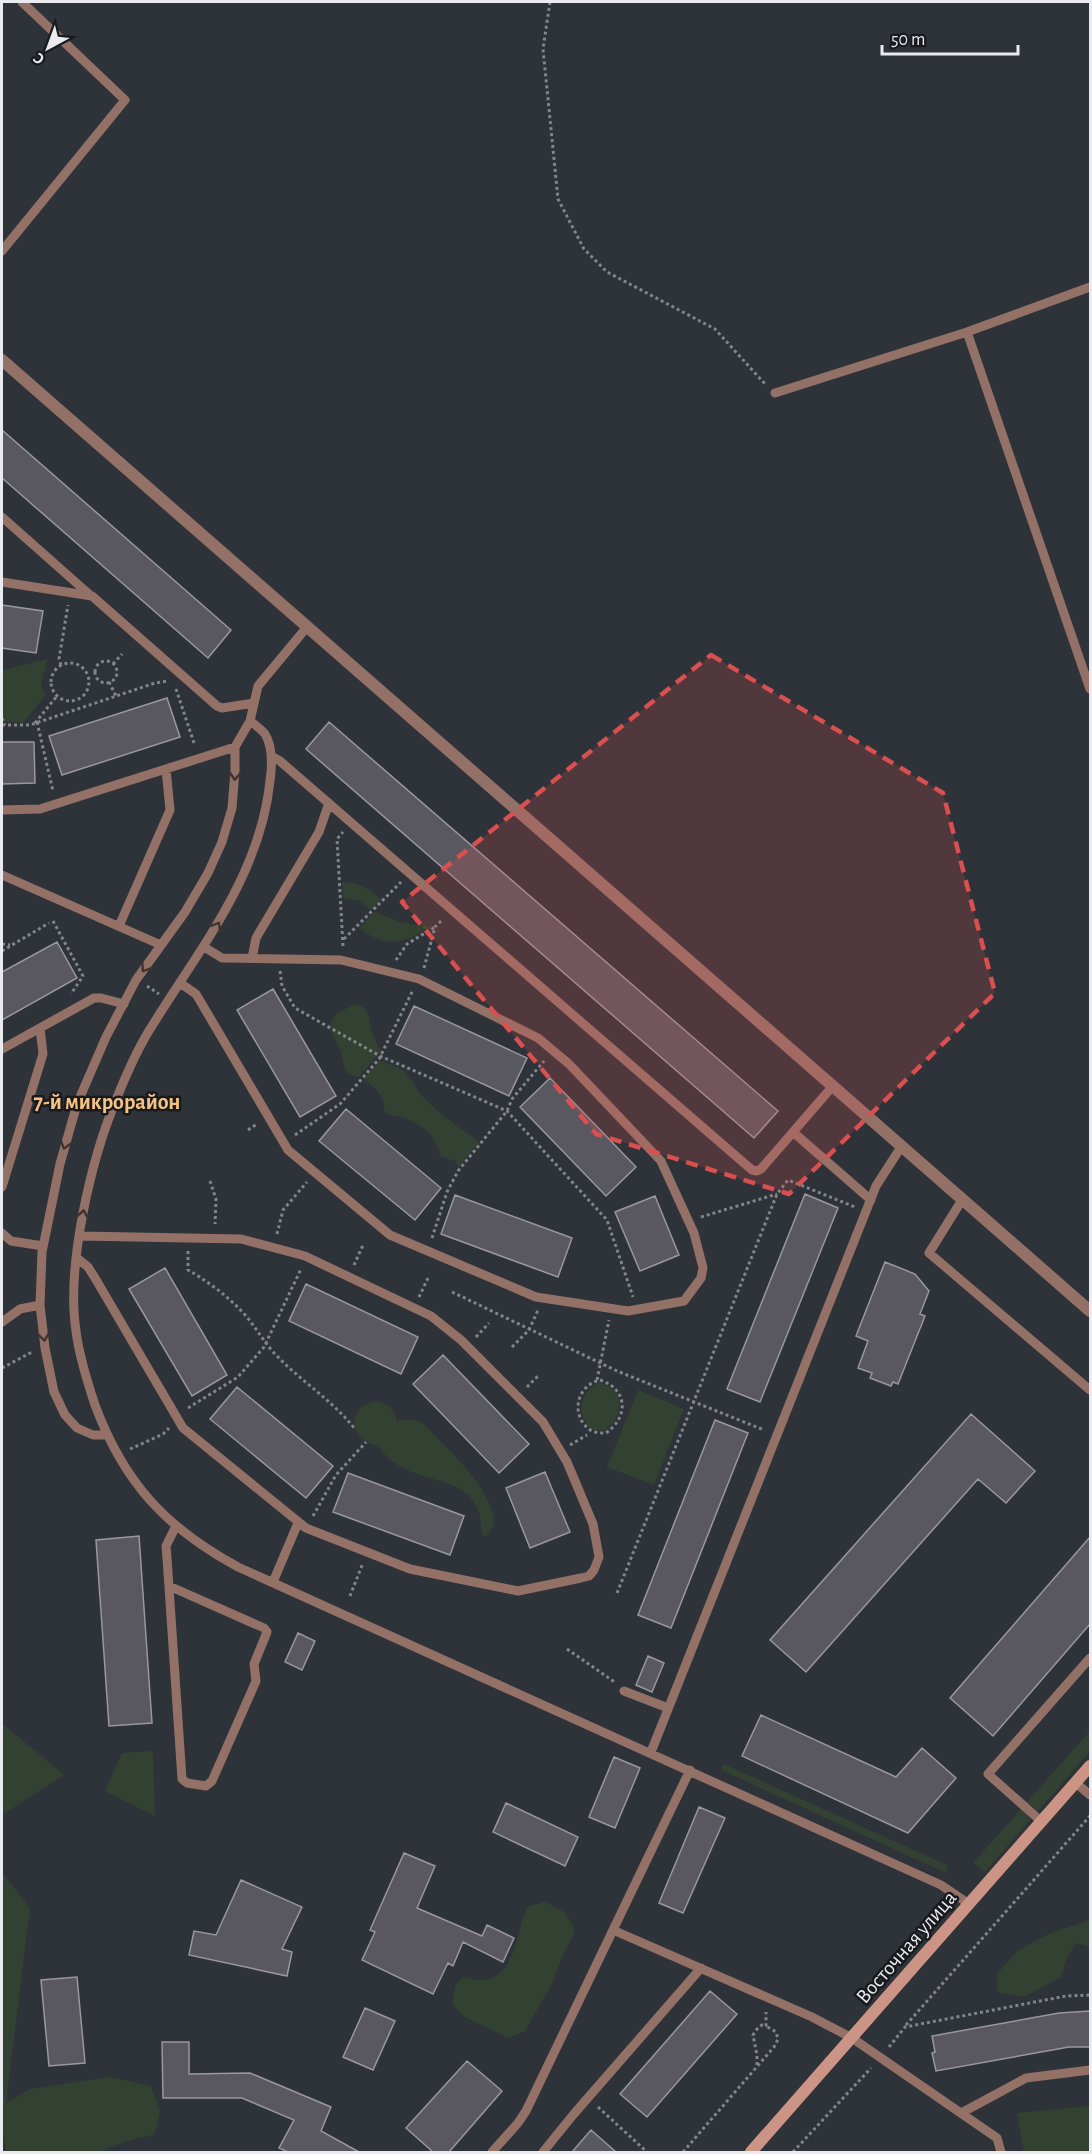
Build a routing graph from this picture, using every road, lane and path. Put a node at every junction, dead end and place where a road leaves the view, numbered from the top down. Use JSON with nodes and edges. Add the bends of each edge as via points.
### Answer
{"nodes":[{"id":1,"x":22,"y":2,"type":"edge"},
{"id":2,"x":550,"y":2,"type":"edge"},
{"id":3,"x":2,"y":251,"type":"edge"},
{"id":4,"x":1090,"y":287,"type":"edge"},
{"id":5,"x":967,"y":332,"type":"junction"},
{"id":6,"x":2,"y":360,"type":"edge"},
{"id":7,"x":775,"y":393,"type":"joint"},
{"id":8,"x":2,"y":518,"type":"edge"},
{"id":9,"x":2,"y":582,"type":"edge"},
{"id":10,"x":70,"y":592,"type":"junction"},
{"id":11,"x":92,"y":596,"type":"junction"},
{"id":12,"x":307,"y":627,"type":"junction"},
{"id":13,"x":122,"y":654,"type":"dead end"},
{"id":14,"x":114,"y":664,"type":"junction"},
{"id":15,"x":61,"y":665,"type":"junction"},
{"id":16,"x":96,"y":674,"type":"junction"},
{"id":17,"x":89,"y":676,"type":"junction"},
{"id":18,"x":109,"y":682,"type":"junction"},
{"id":19,"x":1090,"y":689,"type":"edge"},
{"id":20,"x":57,"y":696,"type":"junction"},
{"id":21,"x":116,"y":696,"type":"junction"},
{"id":22,"x":75,"y":701,"type":"junction"},
{"id":23,"x":254,"y":703,"type":"junction"},
{"id":24,"x":78,"y":709,"type":"junction"},
{"id":25,"x":2,"y":718,"type":"edge"},
{"id":26,"x":250,"y":721,"type":"junction"},
{"id":27,"x":36,"y":723,"type":"junction"},
{"id":28,"x":3,"y":725,"type":"edge"},
{"id":29,"x":195,"y":747,"type":"dead end"},
{"id":30,"x":235,"y":747,"type":"junction"},
{"id":31,"x":271,"y":756,"type":"junction"},
{"id":32,"x":166,"y":769,"type":"junction"},
{"id":33,"x":53,"y":793,"type":"dead end"},
{"id":34,"x":329,"y":803,"type":"junction"},
{"id":35,"x":2,"y":810,"type":"edge"},
{"id":36,"x":352,"y":823,"type":"junction"},
{"id":37,"x":409,"y":873,"type":"junction"},
{"id":38,"x":2,"y":875,"type":"edge"},
{"id":39,"x":451,"y":909,"type":"junction"},
{"id":40,"x":119,"y":927,"type":"junction"},
{"id":41,"x":435,"y":927,"type":"junction"},
{"id":42,"x":344,"y":939,"type":"junction"},
{"id":43,"x":2,"y":944,"type":"edge"},
{"id":44,"x":12,"y":945,"type":"junction"},
{"id":45,"x":161,"y":945,"type":"junction"},
{"id":46,"x":204,"y":947,"type":"junction"},
{"id":47,"x":2,"y":951,"type":"edge"},
{"id":48,"x":252,"y":958,"type":"junction"},
{"id":49,"x":341,"y":960,"type":"junction"},
{"id":50,"x":280,"y":970,"type":"dead end"},
{"id":51,"x":391,"y":972,"type":"junction"},
{"id":52,"x":418,"y":979,"type":"junction"},
{"id":53,"x":180,"y":983,"type":"junction"},
{"id":54,"x":143,"y":984,"type":"dead end"},
{"id":55,"x":163,"y":996,"type":"dead end"},
{"id":56,"x":66,"y":1003,"type":"dead end"},
{"id":57,"x":124,"y":1004,"type":"junction"},
{"id":58,"x":40,"y":1028,"type":"junction"},
{"id":59,"x":2,"y":1049,"type":"edge"},
{"id":60,"x":553,"y":1050,"type":"junction"},
{"id":61,"x":380,"y":1056,"type":"junction"},
{"id":62,"x":832,"y":1087,"type":"junction"},
{"id":63,"x":507,"y":1111,"type":"junction"},
{"id":64,"x":793,"y":1132,"type":"junction"},
{"id":65,"x":283,"y":1143,"type":"junction"},
{"id":66,"x":901,"y":1147,"type":"junction"},
{"id":67,"x":315,"y":1173,"type":"junction"},
{"id":68,"x":210,"y":1181,"type":"dead end"},
{"id":69,"x":2,"y":1186,"type":"edge"},
{"id":70,"x":777,"y":1194,"type":"junction"},
{"id":71,"x":871,"y":1200,"type":"junction"},
{"id":72,"x":962,"y":1200,"type":"junction"},
{"id":73,"x":866,"y":1211,"type":"junction"},
{"id":74,"x":689,"y":1221,"type":"junction"},
{"id":75,"x":2,"y":1233,"type":"edge"},
{"id":76,"x":80,"y":1236,"type":"junction"},
{"id":77,"x":215,"y":1238,"type":"junction"},
{"id":78,"x":43,"y":1246,"type":"junction"},
{"id":79,"x":274,"y":1248,"type":"junction"},
{"id":80,"x":188,"y":1249,"type":"dead end"},
{"id":81,"x":428,"y":1251,"type":"junction"},
{"id":82,"x":77,"y":1257,"type":"junction"},
{"id":83,"x":302,"y":1268,"type":"dead end"},
{"id":84,"x":452,"y":1292,"type":"dead end"},
{"id":85,"x":543,"y":1299,"type":"junction"},
{"id":86,"x":634,"y":1299,"type":"dead end"},
{"id":87,"x":40,"y":1305,"type":"junction"},
{"id":88,"x":611,"y":1309,"type":"junction"},
{"id":89,"x":1090,"y":1311,"type":"edge"},
{"id":90,"x":2,"y":1322,"type":"edge"},
{"id":91,"x":529,"y":1330,"type":"junction"},
{"id":92,"x":266,"y":1343,"type":"junction"},
{"id":93,"x":512,"y":1347,"type":"dead end"},
{"id":94,"x":39,"y":1350,"type":"dead end"},
{"id":95,"x":601,"y":1364,"type":"junction"},
{"id":96,"x":2,"y":1368,"type":"edge"},
{"id":97,"x":597,"y":1380,"type":"junction"},
{"id":98,"x":1090,"y":1389,"type":"edge"},
{"id":99,"x":693,"y":1402,"type":"junction"},
{"id":100,"x":177,"y":1419,"type":"junction"},
{"id":101,"x":355,"y":1429,"type":"dead end"},
{"id":102,"x":107,"y":1435,"type":"junction"},
{"id":103,"x":777,"y":1435,"type":"junction"},
{"id":104,"x":366,"y":1442,"type":"dead end"},
{"id":105,"x":139,"y":1444,"type":"dead end"},
{"id":106,"x":176,"y":1526,"type":"junction"},
{"id":107,"x":302,"y":1526,"type":"junction"},
{"id":108,"x":368,"y":1553,"type":"junction"},
{"id":109,"x":273,"y":1582,"type":"junction"},
{"id":110,"x":169,"y":1586,"type":"junction"},
{"id":111,"x":617,"y":1593,"type":"dead end"},
{"id":112,"x":350,"y":1596,"type":"dead end"},
{"id":113,"x":567,"y":1649,"type":"dead end"},
{"id":114,"x":1090,"y":1658,"type":"edge"},
{"id":115,"x":624,"y":1691,"type":"joint"},
{"id":116,"x":668,"y":1708,"type":"junction"},
{"id":117,"x":651,"y":1752,"type":"junction"},
{"id":118,"x":1090,"y":1766,"type":"edge"},
{"id":119,"x":690,"y":1770,"type":"junction"},
{"id":120,"x":1076,"y":1783,"type":"junction"},
{"id":121,"x":1090,"y":1795,"type":"edge"},
{"id":122,"x":1090,"y":1816,"type":"edge"},
{"id":123,"x":1042,"y":1822,"type":"junction"},
{"id":124,"x":969,"y":1904,"type":"junction"},
{"id":125,"x":613,"y":1930,"type":"junction"},
{"id":126,"x":701,"y":1968,"type":"junction"},
{"id":127,"x":1090,"y":1995,"type":"edge"},
{"id":128,"x":766,"y":1997,"type":"junction"},
{"id":129,"x":766,"y":2026,"type":"junction"},
{"id":130,"x":905,"y":2027,"type":"junction"},
{"id":131,"x":852,"y":2038,"type":"junction"},
{"id":132,"x":881,"y":2058,"type":"junction"},
{"id":133,"x":757,"y":2067,"type":"junction"},
{"id":134,"x":1090,"y":2070,"type":"edge"},
{"id":135,"x":588,"y":2098,"type":"junction"},
{"id":136,"x":963,"y":2112,"type":"junction"},
{"id":137,"x":492,"y":2152,"type":"edge"},
{"id":138,"x":543,"y":2152,"type":"edge"},
{"id":139,"x":647,"y":2152,"type":"edge"},
{"id":140,"x":683,"y":2152,"type":"edge"},
{"id":141,"x":752,"y":2152,"type":"edge"},
{"id":142,"x":792,"y":2152,"type":"edge"},
{"id":143,"x":1001,"y":2152,"type":"edge"}],
"edges":[{"from":1,"to":3,"type":"lane","via":[[125,100]]},
{"from":2,"to":7,"type":"path","via":[[543,49],[558,199],[584,249],[607,272],[715,329]]},
{"from":4,"to":5,"type":"lane"},
{"from":5,"to":7,"type":"lane"},
{"from":5,"to":19,"type":"lane"},
{"from":6,"to":12,"type":"street"},
{"from":8,"to":11,"type":"lane"},
{"from":9,"to":10,"type":"lane"},
{"from":10,"to":11,"type":"lane"},
{"from":10,"to":15,"type":"path"},
{"from":11,"to":23,"type":"lane","via":[[217,706]]},
{"from":12,"to":23,"type":"lane","via":[[262,679]]},
{"from":12,"to":62,"type":"street"},
{"from":13,"to":14,"type":"path"},
{"from":14,"to":16,"type":"path","via":[[102,662]]},
{"from":14,"to":18,"type":"path","via":[[117,675]]},
{"from":15,"to":17,"type":"path","via":[[80,666]]},
{"from":15,"to":20,"type":"path","via":[[51,682]]},
{"from":16,"to":17,"type":"path"},
{"from":16,"to":18,"type":"path","via":[[101,681]]},
{"from":17,"to":22,"type":"path","via":[[88,690]]},
{"from":18,"to":21,"type":"path"},
{"from":20,"to":22,"type":"path","via":[[66,702]]},
{"from":20,"to":27,"type":"path"},
{"from":21,"to":24,"type":"path"},
{"from":21,"to":29,"type":"path","via":[[173,680]]},
{"from":22,"to":24,"type":"path"},
{"from":23,"to":26,"type":"lane"},
{"from":24,"to":27,"type":"path"},
{"from":25,"to":28,"type":"path"},
{"from":26,"to":30,"type":"lane"},
{"from":26,"to":31,"type":"lane","via":[[266,735]]},
{"from":27,"to":28,"type":"path"},
{"from":27,"to":33,"type":"path"},
{"from":30,"to":32,"type":"lane"},
{"from":30,"to":45,"type":"lane","one_way":true,"via":[[232,808],[222,842],[185,912]]},
{"from":31,"to":34,"type":"lane"},
{"from":46,"to":31,"type":"lane","one_way":true,"via":[[249,865],[268,796]]},
{"from":32,"to":35,"type":"lane","via":[[40,809]]},
{"from":32,"to":40,"type":"lane","via":[[170,810]]},
{"from":34,"to":36,"type":"lane"},
{"from":34,"to":48,"type":"lane","via":[[319,832],[256,938]]},
{"from":36,"to":37,"type":"lane"},
{"from":36,"to":42,"type":"path","via":[[337,839]]},
{"from":37,"to":39,"type":"lane"},
{"from":37,"to":42,"type":"path"},
{"from":38,"to":40,"type":"lane"},
{"from":39,"to":41,"type":"path"},
{"from":39,"to":64,"type":"lane","via":[[752,1170],[761,1169]]},
{"from":40,"to":45,"type":"lane"},
{"from":41,"to":51,"type":"path","via":[[407,944]]},
{"from":41,"to":52,"type":"path"},
{"from":42,"to":49,"type":"path"},
{"from":43,"to":44,"type":"path"},
{"from":44,"to":47,"type":"path"},
{"from":44,"to":56,"type":"path","via":[[51,922],[83,975]]},
{"from":45,"to":57,"type":"lane","one_way":true},
{"from":46,"to":48,"type":"lane","via":[[222,958]]},
{"from":46,"to":53,"type":"lane"},
{"from":48,"to":49,"type":"lane"},
{"from":49,"to":51,"type":"lane"},
{"from":50,"to":61,"type":"path","via":[[282,986],[295,1008]]},
{"from":51,"to":52,"type":"lane"},
{"from":52,"to":60,"type":"lane","via":[[538,1038]]},
{"from":52,"to":61,"type":"path"},
{"from":53,"to":65,"type":"lane","via":[[196,994]]},
{"from":76,"to":53,"type":"lane","one_way":true,"via":[[96,1157],[115,1102],[150,1028]]},
{"from":54,"to":55,"type":"path"},
{"from":57,"to":58,"type":"lane","via":[[94,998]]},
{"from":57,"to":78,"type":"lane","one_way":true,"via":[[78,1104],[60,1164]]},
{"from":58,"to":59,"type":"lane"},
{"from":58,"to":69,"type":"lane","via":[[43,1054]]},
{"from":60,"to":63,"type":"path","via":[[512,1099]]},
{"from":60,"to":74,"type":"lane","via":[[662,1161]]},
{"from":61,"to":63,"type":"path"},
{"from":61,"to":65,"type":"path","via":[[340,1104]]},
{"from":62,"to":64,"type":"lane"},
{"from":62,"to":66,"type":"street"},
{"from":63,"to":81,"type":"path","via":[[458,1171]]},
{"from":63,"to":86,"type":"path","via":[[607,1220]]},
{"from":64,"to":71,"type":"lane"},
{"from":65,"to":67,"type":"lane"},
{"from":66,"to":71,"type":"lane"},
{"from":66,"to":72,"type":"street"},
{"from":67,"to":79,"type":"path","via":[[283,1210]]},
{"from":67,"to":81,"type":"lane","via":[[390,1235]]},
{"from":68,"to":77,"type":"path","via":[[216,1199]]},
{"from":70,"to":73,"type":"path","via":[[788,1180]]},
{"from":70,"to":74,"type":"path"},
{"from":70,"to":99,"type":"path"},
{"from":71,"to":73,"type":"lane"},
{"from":72,"to":89,"type":"street"},
{"from":72,"to":98,"type":"lane","via":[[929,1253]]},
{"from":73,"to":103,"type":"lane"},
{"from":74,"to":88,"type":"lane","via":[[703,1273],[687,1297],[680,1302],[628,1311]]},
{"from":75,"to":78,"type":"lane","via":[[11,1241]]},
{"from":76,"to":77,"type":"lane"},
{"from":76,"to":82,"type":"lane"},
{"from":77,"to":79,"type":"lane","via":[[241,1239]]},
{"from":78,"to":87,"type":"lane"},
{"from":79,"to":108,"type":"lane","via":[[305,1256],[431,1316],[461,1340],[543,1422],[567,1462],[593,1524],[599,1557],[588,1576],[518,1591],[410,1569]]},
{"from":80,"to":92,"type":"path","via":[[188,1270],[226,1296]]},
{"from":81,"to":85,"type":"lane"},
{"from":82,"to":100,"type":"lane","via":[[90,1270]]},
{"from":82,"to":102,"type":"lane","via":[[75,1329],[84,1375]]},
{"from":83,"to":92,"type":"path"},
{"from":84,"to":91,"type":"path"},
{"from":85,"to":88,"type":"lane"},
{"from":85,"to":91,"type":"path"},
{"from":87,"to":90,"type":"lane","via":[[20,1309]]},
{"from":87,"to":102,"type":"lane","one_way":true,"via":[[54,1392],[64,1414],[77,1428],[93,1435]]},
{"from":88,"to":95,"type":"path"},
{"from":91,"to":93,"type":"path"},
{"from":91,"to":95,"type":"path"},
{"from":92,"to":100,"type":"path","via":[[238,1377]]},
{"from":92,"to":101,"type":"path"},
{"from":94,"to":96,"type":"path"},
{"from":95,"to":97,"type":"path"},
{"from":95,"to":99,"type":"path"},
{"from":97,"to":97,"type":"path","via":[[583,1390],[579,1411],[582,1424],[594,1432],[606,1433],[620,1419],[622,1407],[619,1393],[610,1383]]},
{"from":99,"to":103,"type":"path"},
{"from":99,"to":111,"type":"path"},
{"from":100,"to":105,"type":"path","via":[[163,1434]]},
{"from":100,"to":107,"type":"lane"},
{"from":102,"to":106,"type":"lane","via":[[146,1497]]},
{"from":103,"to":116,"type":"lane"},
{"from":104,"to":107,"type":"path","via":[[336,1475]]},
{"from":106,"to":109,"type":"lane","via":[[212,1553]]},
{"from":106,"to":110,"type":"lane","via":[[166,1546]]},
{"from":107,"to":108,"type":"lane"},
{"from":107,"to":109,"type":"lane"},
{"from":108,"to":112,"type":"path"},
{"from":109,"to":117,"type":"lane"},
{"from":110,"to":110,"type":"lane","via":[[183,1779],[187,1784],[206,1786],[212,1781],[256,1681],[254,1664],[267,1632]]},
{"from":113,"to":115,"type":"path"},
{"from":114,"to":123,"type":"lane","via":[[988,1774]]},
{"from":115,"to":116,"type":"lane"},
{"from":116,"to":117,"type":"lane"},
{"from":117,"to":119,"type":"lane"},
{"from":118,"to":120,"type":"main road","name":"Восточная улица"},
{"from":119,"to":124,"type":"lane","via":[[941,1885]]},
{"from":119,"to":125,"type":"lane"},
{"from":120,"to":121,"type":"lane"},
{"from":120,"to":123,"type":"main road","name":"Восточная улица"},
{"from":122,"to":130,"type":"path"},
{"from":123,"to":124,"type":"main road","name":"Восточная улица"},
{"from":124,"to":131,"type":"main road","name":"Восточная улица"},
{"from":125,"to":126,"type":"lane"},
{"from":125,"to":137,"type":"lane","via":[[526,2110]]},
{"from":126,"to":128,"type":"lane"},
{"from":126,"to":135,"type":"lane"},
{"from":127,"to":130,"type":"path","via":[[1066,1996]]},
{"from":128,"to":129,"type":"path"},
{"from":128,"to":131,"type":"lane"},
{"from":129,"to":133,"type":"path","via":[[762,2025],[753,2035]]},
{"from":129,"to":133,"type":"path","via":[[776,2032],[778,2039]]},
{"from":130,"to":132,"type":"path"},
{"from":131,"to":132,"type":"lane"},
{"from":131,"to":141,"type":"main road","name":"Восточная улица"},
{"from":132,"to":136,"type":"lane"},
{"from":132,"to":142,"type":"path"},
{"from":133,"to":140,"type":"path"},
{"from":134,"to":136,"type":"lane","via":[[1026,2078]]},
{"from":135,"to":138,"type":"lane"},
{"from":135,"to":139,"type":"path"},
{"from":136,"to":143,"type":"lane","via":[[998,2138]]}]}
